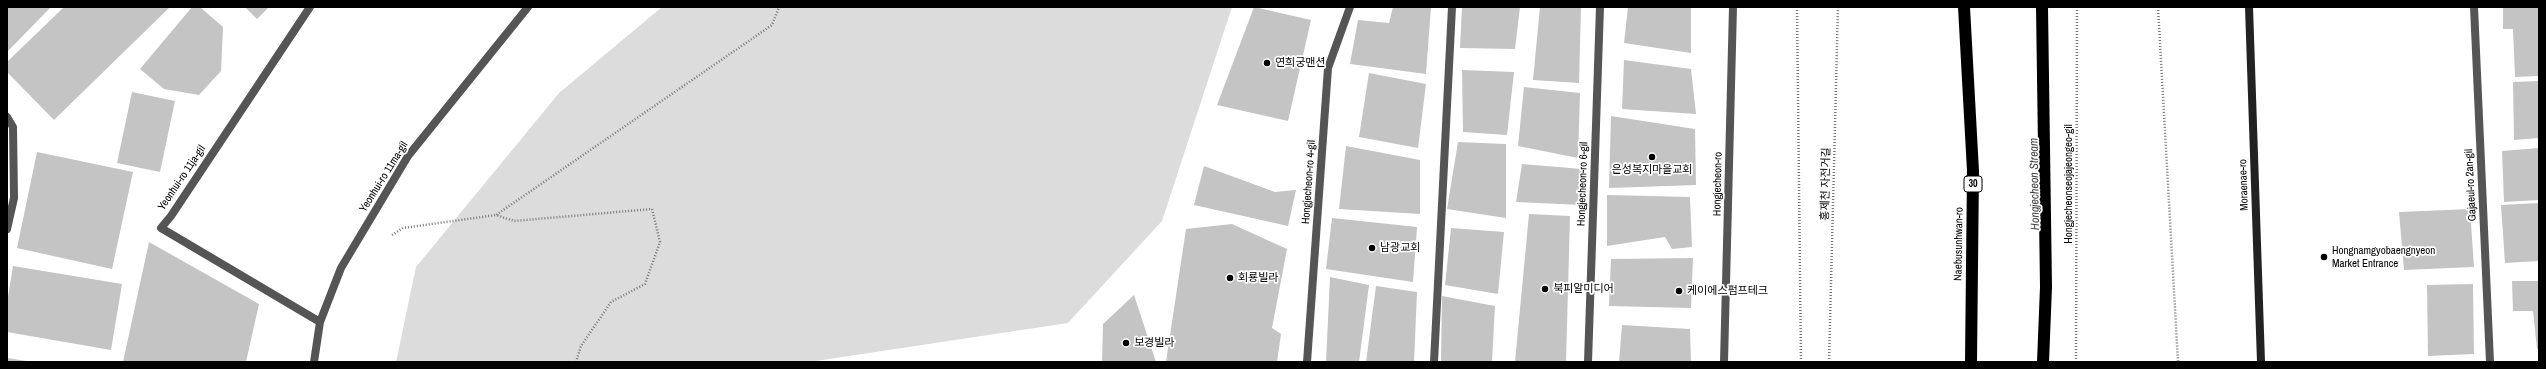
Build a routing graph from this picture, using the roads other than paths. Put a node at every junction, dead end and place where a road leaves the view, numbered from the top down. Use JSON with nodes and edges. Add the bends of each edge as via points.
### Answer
{"nodes":[{"id":1,"x":310,"y":7,"type":"edge"},
{"id":2,"x":528,"y":7,"type":"edge"},
{"id":3,"x":1350,"y":7,"type":"edge"},
{"id":4,"x":1452,"y":7,"type":"edge"},
{"id":5,"x":1600,"y":7,"type":"edge"},
{"id":6,"x":1733,"y":7,"type":"edge"},
{"id":7,"x":1964,"y":7,"type":"edge"},
{"id":8,"x":2042,"y":7,"type":"edge"},
{"id":9,"x":2249,"y":7,"type":"edge"},
{"id":10,"x":2474,"y":7,"type":"edge"},
{"id":11,"x":7,"y":117,"type":"edge"},
{"id":12,"x":7,"y":229,"type":"edge"},
{"id":13,"x":320,"y":322,"type":"junction"},
{"id":14,"x":314,"y":362,"type":"edge"},
{"id":15,"x":1307,"y":362,"type":"edge"},
{"id":16,"x":1434,"y":362,"type":"edge"},
{"id":17,"x":1588,"y":362,"type":"edge"},
{"id":18,"x":1724,"y":362,"type":"edge"},
{"id":19,"x":1971,"y":362,"type":"edge"},
{"id":20,"x":2043,"y":362,"type":"edge"},
{"id":21,"x":2261,"y":362,"type":"edge"},
{"id":22,"x":2490,"y":362,"type":"edge"}],
"edges":[{"from":1,"to":13,"type":"street","name":"Yeonhui-ro 11ja-gil","via":[[161,228]]},
{"from":2,"to":13,"type":"street","name":"Yeonhui-ro 11ma-gil","via":[[408,156],[341,268]]},
{"from":3,"to":15,"type":"street","name":"Hongjecheon-ro 4-gil","via":[[1328,68]]},
{"from":4,"to":16,"type":"street"},
{"from":5,"to":17,"type":"street","name":"Hongjecheon-ro 6-gil"},
{"from":6,"to":18,"type":"street","name":"Hongjecheon-ro"},
{"from":7,"to":19,"type":"highway","name":"Naebusunhwan-ro","number":"30","via":[[1973,171]]},
{"from":8,"to":20,"type":"highway","via":[[2046,287]]},
{"from":9,"to":21,"type":"main road","name":"Moraenae-ro"},
{"from":10,"to":22,"type":"street","name":"Gajaeul-ro 2an-gil"},
{"from":11,"to":12,"type":"street","via":[[13,127],[14,198]]},
{"from":13,"to":14,"type":"street","name":"Yeonhui-ro 11ma-gil"}]}
